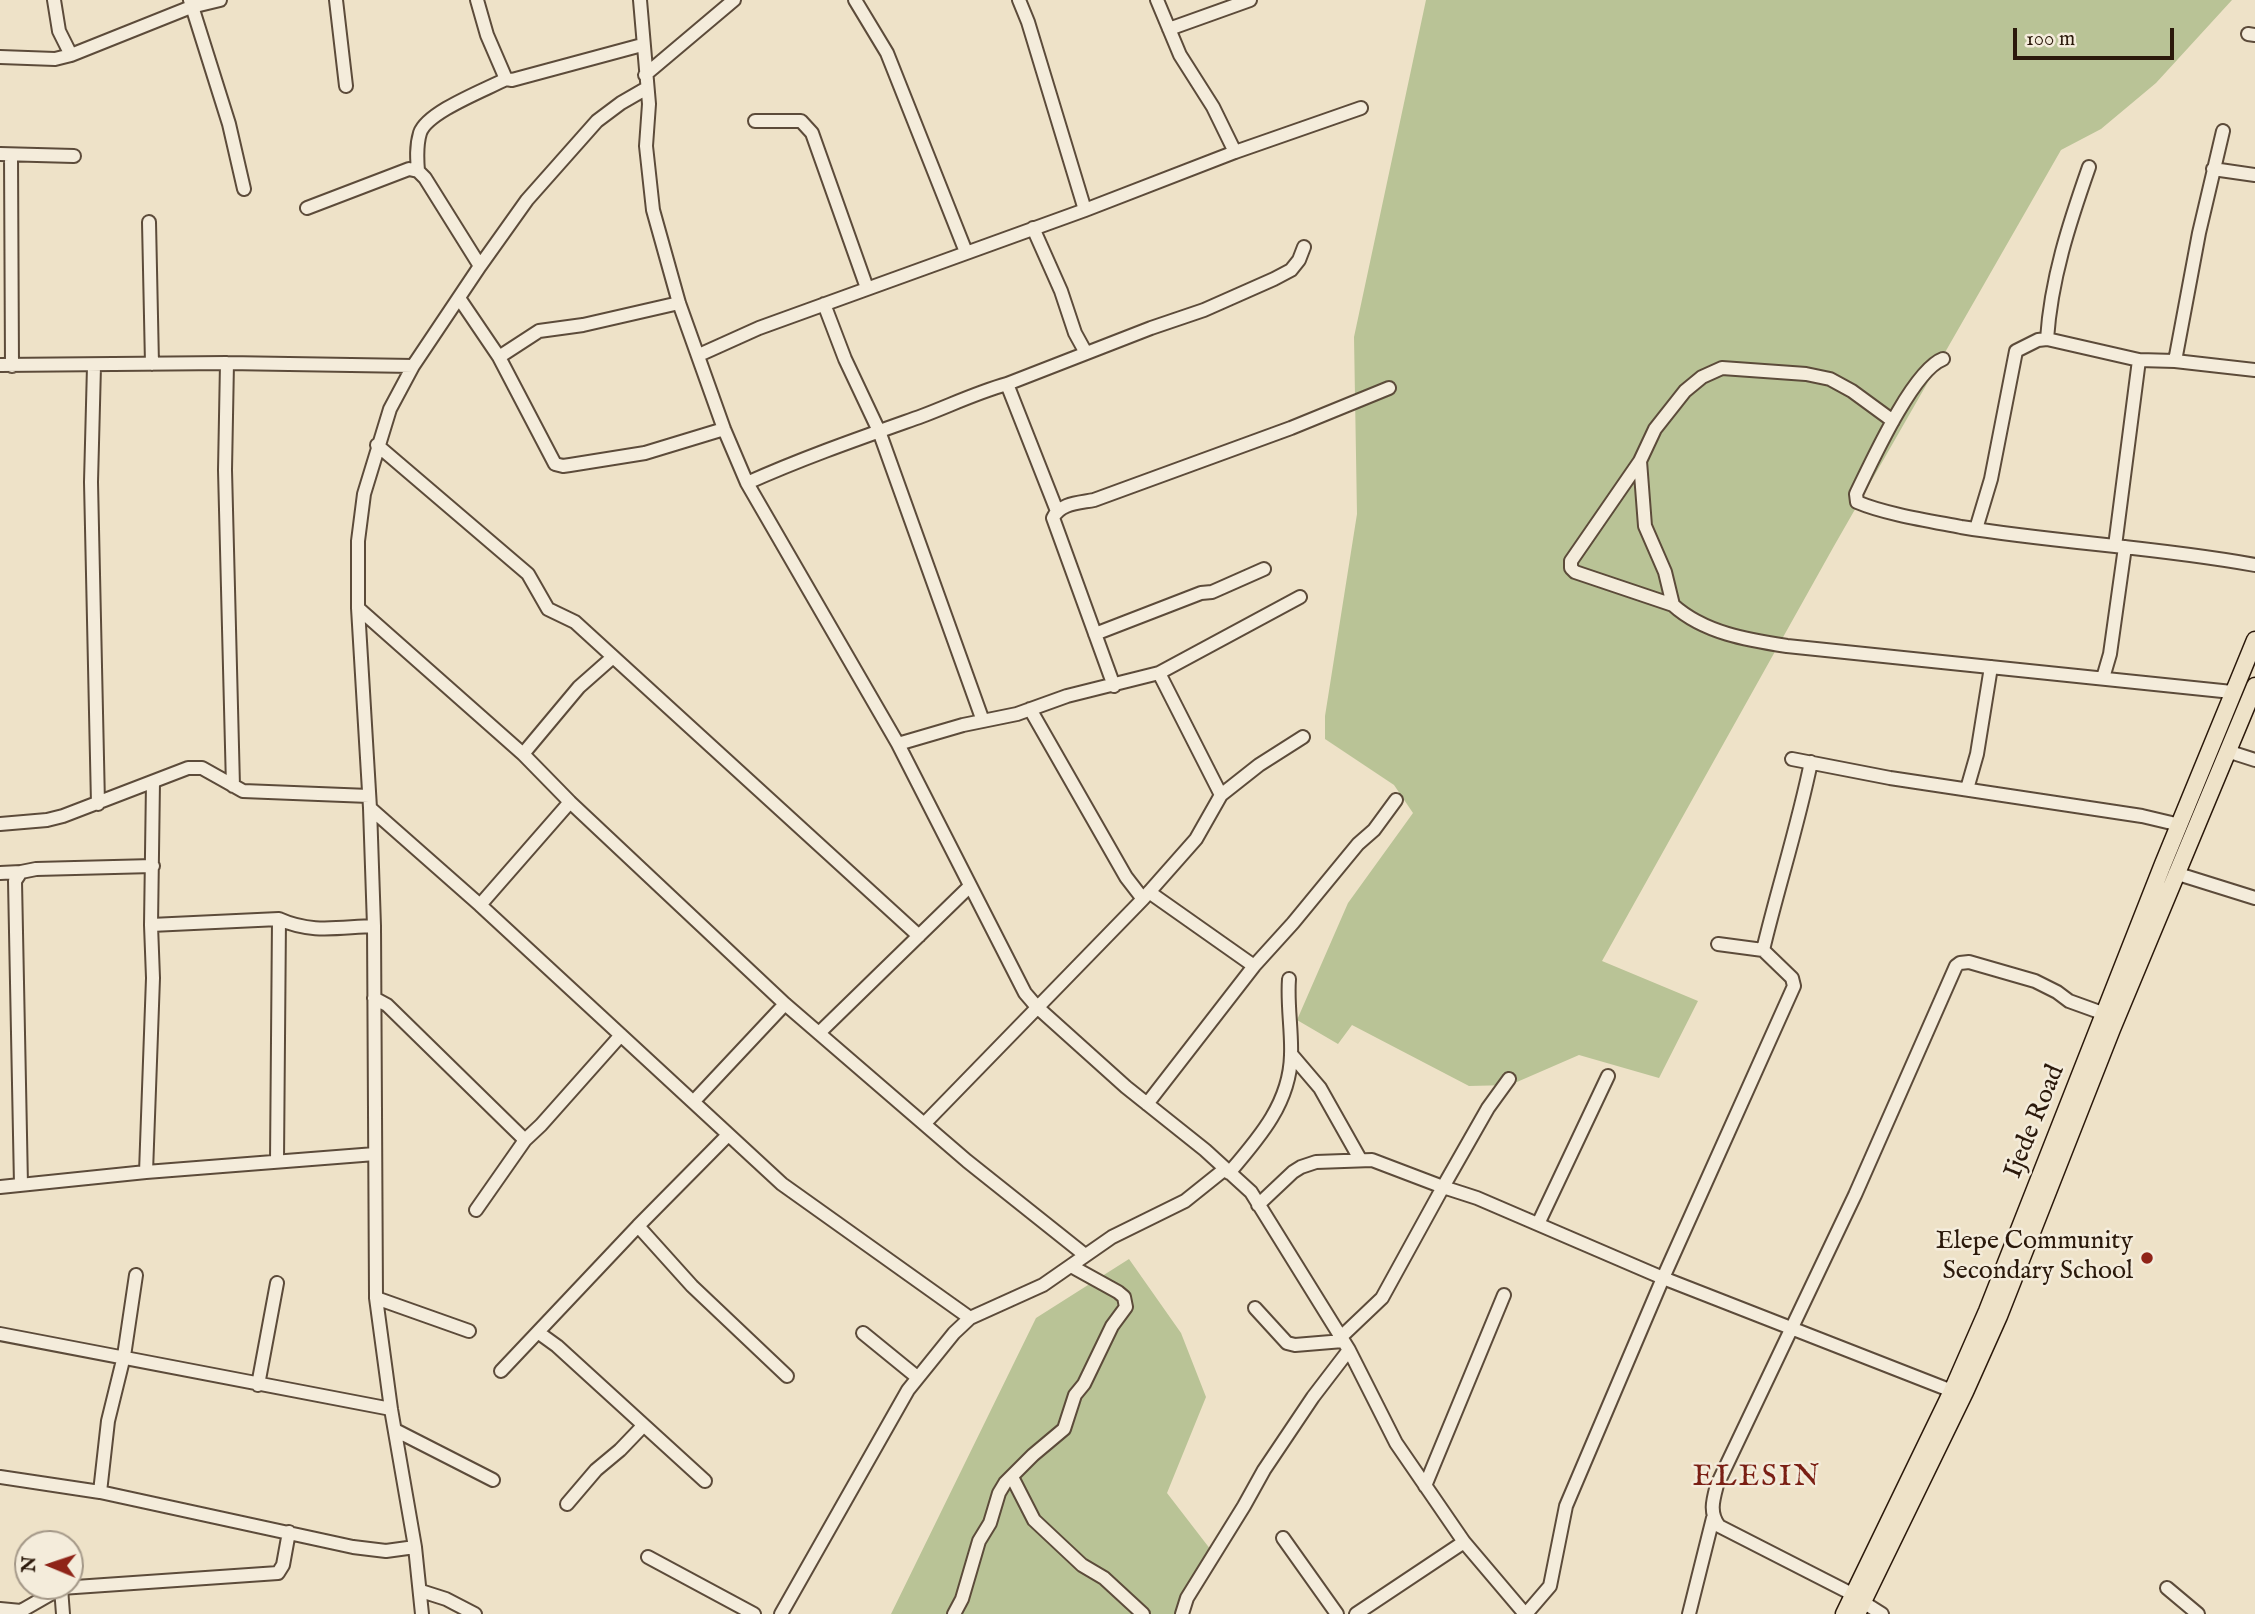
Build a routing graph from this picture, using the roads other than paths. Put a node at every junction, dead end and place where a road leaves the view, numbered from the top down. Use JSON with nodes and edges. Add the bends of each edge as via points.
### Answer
{"nodes":[{"id":1,"x":54,"y":0,"type":"edge"},
{"id":2,"x":220,"y":0,"type":"edge"},
{"id":3,"x":336,"y":0,"type":"edge"},
{"id":4,"x":477,"y":0,"type":"edge"},
{"id":5,"x":640,"y":0,"type":"edge"},
{"id":6,"x":734,"y":0,"type":"edge"},
{"id":7,"x":855,"y":0,"type":"edge"},
{"id":8,"x":1018,"y":0,"type":"edge"},
{"id":9,"x":1157,"y":0,"type":"edge"},
{"id":10,"x":1250,"y":0,"type":"edge"},
{"id":11,"x":191,"y":4,"type":"edge"},
{"id":12,"x":1169,"y":29,"type":"junction"},
{"id":13,"x":642,"y":45,"type":"junction"},
{"id":14,"x":71,"y":55,"type":"junction"},
{"id":15,"x":0,"y":57,"type":"edge"},
{"id":16,"x":506,"y":79,"type":"junction"},
{"id":17,"x":646,"y":81,"type":"junction"},
{"id":18,"x":346,"y":86,"type":"dead end"},
{"id":19,"x":1362,"y":108,"type":"dead end"},
{"id":20,"x":755,"y":121,"type":"dead end"},
{"id":21,"x":2223,"y":131,"type":"dead end"},
{"id":22,"x":1235,"y":152,"type":"junction"},
{"id":23,"x":5,"y":155,"type":"edge"},
{"id":24,"x":74,"y":156,"type":"dead end"},
{"id":25,"x":2090,"y":167,"type":"dead end"},
{"id":26,"x":2213,"y":169,"type":"junction"},
{"id":27,"x":418,"y":171,"type":"junction"},
{"id":28,"x":2255,"y":175,"type":"edge"},
{"id":29,"x":244,"y":189,"type":"dead end"},
{"id":30,"x":307,"y":208,"type":"dead end"},
{"id":31,"x":1085,"y":209,"type":"junction"},
{"id":32,"x":149,"y":222,"type":"dead end"},
{"id":33,"x":1033,"y":228,"type":"junction"},
{"id":34,"x":1304,"y":247,"type":"dead end"},
{"id":35,"x":966,"y":252,"type":"junction"},
{"id":36,"x":480,"y":266,"type":"junction"},
{"id":37,"x":867,"y":288,"type":"junction"},
{"id":38,"x":459,"y":298,"type":"junction"},
{"id":39,"x":679,"y":303,"type":"junction"},
{"id":40,"x":824,"y":304,"type":"junction"},
{"id":41,"x":2047,"y":340,"type":"junction"},
{"id":42,"x":1086,"y":353,"type":"junction"},
{"id":43,"x":699,"y":355,"type":"junction"},
{"id":44,"x":499,"y":357,"type":"junction"},
{"id":45,"x":1943,"y":359,"type":"dead end"},
{"id":46,"x":2139,"y":360,"type":"junction"},
{"id":47,"x":2175,"y":361,"type":"junction"},
{"id":48,"x":227,"y":363,"type":"junction"},
{"id":49,"x":152,"y":364,"type":"junction"},
{"id":50,"x":6,"y":365,"type":"edge"},
{"id":51,"x":94,"y":366,"type":"junction"},
{"id":52,"x":413,"y":366,"type":"junction"},
{"id":53,"x":2255,"y":370,"type":"edge"},
{"id":54,"x":1007,"y":384,"type":"junction"},
{"id":55,"x":1389,"y":388,"type":"dead end"},
{"id":56,"x":1893,"y":421,"type":"junction"},
{"id":57,"x":724,"y":429,"type":"junction"},
{"id":58,"x":878,"y":431,"type":"junction"},
{"id":59,"x":377,"y":445,"type":"junction"},
{"id":60,"x":1640,"y":461,"type":"junction"},
{"id":61,"x":747,"y":483,"type":"junction"},
{"id":62,"x":1057,"y":510,"type":"junction"},
{"id":63,"x":1976,"y":529,"type":"junction"},
{"id":64,"x":2120,"y":547,"type":"junction"},
{"id":65,"x":2255,"y":565,"type":"edge"},
{"id":66,"x":1264,"y":569,"type":"dead end"},
{"id":67,"x":1300,"y":597,"type":"dead end"},
{"id":68,"x":1673,"y":606,"type":"junction"},
{"id":69,"x":358,"y":608,"type":"junction"},
{"id":70,"x":1095,"y":634,"type":"junction"},
{"id":71,"x":2255,"y":640,"type":"edge"},
{"id":72,"x":613,"y":657,"type":"junction"},
{"id":73,"x":1991,"y":667,"type":"junction"},
{"id":74,"x":1159,"y":673,"type":"junction"},
{"id":75,"x":2103,"y":678,"type":"junction"},
{"id":76,"x":1114,"y":685,"type":"junction"},
{"id":77,"x":2255,"y":686,"type":"edge"},
{"id":78,"x":2232,"y":692,"type":"junction"},
{"id":79,"x":1030,"y":709,"type":"junction"},
{"id":80,"x":983,"y":721,"type":"junction"},
{"id":81,"x":1303,"y":737,"type":"dead end"},
{"id":82,"x":898,"y":744,"type":"junction"},
{"id":83,"x":2227,"y":751,"type":"junction"},
{"id":84,"x":523,"y":754,"type":"junction"},
{"id":85,"x":1792,"y":759,"type":"dead end"},
{"id":86,"x":2255,"y":760,"type":"edge"},
{"id":87,"x":1811,"y":762,"type":"junction"},
{"id":88,"x":153,"y":782,"type":"junction"},
{"id":89,"x":233,"y":786,"type":"junction"},
{"id":90,"x":1967,"y":789,"type":"junction"},
{"id":91,"x":1221,"y":795,"type":"junction"},
{"id":92,"x":1396,"y":800,"type":"dead end"},
{"id":93,"x":370,"y":802,"type":"junction"},
{"id":94,"x":570,"y":802,"type":"junction"},
{"id":95,"x":98,"y":804,"type":"junction"},
{"id":96,"x":0,"y":824,"type":"edge"},
{"id":97,"x":2180,"y":825,"type":"junction"},
{"id":98,"x":153,"y":866,"type":"junction"},
{"id":99,"x":21,"y":872,"type":"junction"},
{"id":100,"x":0,"y":873,"type":"edge"},
{"id":101,"x":2175,"y":873,"type":"junction"},
{"id":102,"x":970,"y":887,"type":"junction"},
{"id":103,"x":1146,"y":896,"type":"junction"},
{"id":104,"x":2255,"y":898,"type":"edge"},
{"id":105,"x":480,"y":905,"type":"junction"},
{"id":106,"x":279,"y":919,"type":"junction"},
{"id":107,"x":151,"y":925,"type":"junction"},
{"id":108,"x":374,"y":926,"type":"junction"},
{"id":109,"x":919,"y":936,"type":"junction"},
{"id":110,"x":1718,"y":944,"type":"dead end"},
{"id":111,"x":1763,"y":950,"type":"junction"},
{"id":112,"x":1254,"y":966,"type":"junction"},
{"id":113,"x":1289,"y":979,"type":"dead end"},
{"id":114,"x":374,"y":998,"type":"junction"},
{"id":115,"x":785,"y":1004,"type":"junction"},
{"id":116,"x":1037,"y":1007,"type":"junction"},
{"id":117,"x":2105,"y":1014,"type":"junction"},
{"id":118,"x":819,"y":1033,"type":"junction"},
{"id":119,"x":621,"y":1035,"type":"junction"},
{"id":120,"x":1291,"y":1054,"type":"junction"},
{"id":121,"x":1608,"y":1076,"type":"dead end"},
{"id":122,"x":1508,"y":1079,"type":"dead end"},
{"id":123,"x":694,"y":1101,"type":"junction"},
{"id":124,"x":1147,"y":1104,"type":"junction"},
{"id":125,"x":925,"y":1123,"type":"junction"},
{"id":126,"x":728,"y":1135,"type":"junction"},
{"id":127,"x":525,"y":1140,"type":"junction"},
{"id":128,"x":375,"y":1154,"type":"junction"},
{"id":129,"x":1360,"y":1159,"type":"junction"},
{"id":130,"x":277,"y":1161,"type":"junction"},
{"id":131,"x":1227,"y":1171,"type":"junction"},
{"id":132,"x":146,"y":1172,"type":"junction"},
{"id":133,"x":21,"y":1185,"type":"junction"},
{"id":134,"x":0,"y":1187,"type":"edge"},
{"id":135,"x":1443,"y":1187,"type":"junction"},
{"id":136,"x":1258,"y":1205,"type":"junction"},
{"id":137,"x":476,"y":1210,"type":"dead end"},
{"id":138,"x":1538,"y":1224,"type":"junction"},
{"id":139,"x":638,"y":1226,"type":"junction"},
{"id":140,"x":1085,"y":1255,"type":"junction"},
{"id":141,"x":1071,"y":1266,"type":"junction"},
{"id":142,"x":136,"y":1275,"type":"dead end"},
{"id":143,"x":1663,"y":1278,"type":"junction"},
{"id":144,"x":277,"y":1283,"type":"dead end"},
{"id":145,"x":1504,"y":1295,"type":"dead end"},
{"id":146,"x":376,"y":1298,"type":"junction"},
{"id":147,"x":1255,"y":1308,"type":"dead end"},
{"id":148,"x":1993,"y":1314,"type":"junction"},
{"id":149,"x":970,"y":1318,"type":"junction"},
{"id":150,"x":1791,"y":1326,"type":"junction"},
{"id":151,"x":469,"y":1331,"type":"dead end"},
{"id":152,"x":539,"y":1332,"type":"junction"},
{"id":153,"x":863,"y":1333,"type":"dead end"},
{"id":154,"x":0,"y":1334,"type":"edge"},
{"id":155,"x":1344,"y":1343,"type":"junction"},
{"id":156,"x":124,"y":1356,"type":"junction"},
{"id":157,"x":501,"y":1371,"type":"dead end"},
{"id":158,"x":787,"y":1376,"type":"dead end"},
{"id":159,"x":917,"y":1377,"type":"junction"},
{"id":160,"x":258,"y":1385,"type":"junction"},
{"id":161,"x":1952,"y":1391,"type":"junction"},
{"id":162,"x":391,"y":1409,"type":"junction"},
{"id":163,"x":643,"y":1426,"type":"junction"},
{"id":164,"x":395,"y":1430,"type":"junction"},
{"id":165,"x":0,"y":1477,"type":"edge"},
{"id":166,"x":1012,"y":1477,"type":"junction"},
{"id":167,"x":493,"y":1480,"type":"dead end"},
{"id":168,"x":705,"y":1481,"type":"dead end"},
{"id":169,"x":1425,"y":1486,"type":"junction"},
{"id":170,"x":100,"y":1492,"type":"junction"},
{"id":171,"x":567,"y":1504,"type":"dead end"},
{"id":172,"x":1713,"y":1518,"type":"junction"},
{"id":173,"x":289,"y":1532,"type":"junction"},
{"id":174,"x":1283,"y":1538,"type":"dead end"},
{"id":175,"x":1464,"y":1542,"type":"junction"},
{"id":176,"x":415,"y":1548,"type":"junction"},
{"id":177,"x":648,"y":1557,"type":"dead end"},
{"id":178,"x":84,"y":1586,"type":"edge"},
{"id":179,"x":2167,"y":1588,"type":"dead end"},
{"id":180,"x":421,"y":1591,"type":"junction"},
{"id":181,"x":40,"y":1600,"type":"edge"},
{"id":182,"x":1858,"y":1604,"type":"edge"},
{"id":183,"x":0,"y":1609,"type":"edge"},
{"id":184,"x":422,"y":1614,"type":"edge"},
{"id":185,"x":475,"y":1614,"type":"edge"},
{"id":186,"x":754,"y":1614,"type":"edge"},
{"id":187,"x":781,"y":1614,"type":"edge"},
{"id":188,"x":954,"y":1614,"type":"edge"},
{"id":189,"x":1143,"y":1614,"type":"edge"},
{"id":190,"x":1182,"y":1614,"type":"edge"},
{"id":191,"x":1337,"y":1614,"type":"edge"},
{"id":192,"x":1356,"y":1614,"type":"edge"},
{"id":193,"x":1525,"y":1614,"type":"edge"},
{"id":194,"x":1689,"y":1614,"type":"edge"},
{"id":195,"x":1844,"y":1614,"type":"edge"},
{"id":196,"x":1882,"y":1614,"type":"edge"},
{"id":197,"x":2198,"y":1614,"type":"edge"}],
"edges":[{"from":1,"to":14,"type":"street","via":[[58,31]]},
{"from":2,"to":11,"type":"street"},
{"from":3,"to":18,"type":"street"},
{"from":4,"to":16,"type":"street"},
{"from":5,"to":13,"type":"street"},
{"from":6,"to":17,"type":"street"},
{"from":7,"to":35,"type":"street","via":[[887,53]]},
{"from":8,"to":31,"type":"street"},
{"from":9,"to":12,"type":"street"},
{"from":10,"to":12,"type":"street"},
{"from":11,"to":14,"type":"street"},
{"from":11,"to":29,"type":"street"},
{"from":12,"to":22,"type":"street"},
{"from":13,"to":16,"type":"street"},
{"from":13,"to":17,"type":"street"},
{"from":14,"to":15,"type":"street","via":[[55,59]]},
{"from":16,"to":27,"type":"street","via":[[430,118],[420,131]]},
{"from":17,"to":36,"type":"street","via":[[597,121],[527,200]]},
{"from":17,"to":39,"type":"street","via":[[646,146],[653,210]]},
{"from":19,"to":22,"type":"street"},
{"from":20,"to":37,"type":"street","via":[[801,121],[812,133]]},
{"from":21,"to":26,"type":"street"},
{"from":22,"to":31,"type":"street"},
{"from":23,"to":24,"type":"street"},
{"from":23,"to":50,"type":"street"},
{"from":25,"to":41,"type":"street","via":[[2068,226],[2049,302]]},
{"from":26,"to":28,"type":"street"},
{"from":26,"to":47,"type":"street"},
{"from":27,"to":30,"type":"street","via":[[410,169]]},
{"from":27,"to":36,"type":"street"},
{"from":31,"to":33,"type":"street"},
{"from":32,"to":49,"type":"street"},
{"from":33,"to":35,"type":"street"},
{"from":33,"to":42,"type":"street"},
{"from":34,"to":42,"type":"street","via":[[1291,270],[1274,279]]},
{"from":35,"to":37,"type":"street"},
{"from":36,"to":38,"type":"street"},
{"from":37,"to":40,"type":"street"},
{"from":38,"to":44,"type":"street"},
{"from":38,"to":52,"type":"street"},
{"from":39,"to":43,"type":"street"},
{"from":39,"to":44,"type":"street","via":[[539,331]]},
{"from":40,"to":43,"type":"street"},
{"from":40,"to":58,"type":"street"},
{"from":41,"to":46,"type":"street"},
{"from":41,"to":63,"type":"street","via":[[2016,351],[1991,479]]},
{"from":42,"to":54,"type":"street"},
{"from":43,"to":57,"type":"street"},
{"from":44,"to":57,"type":"street","via":[[555,464],[645,453]]},
{"from":45,"to":56,"type":"street","via":[[1930,365]]},
{"from":46,"to":47,"type":"street"},
{"from":46,"to":64,"type":"street"},
{"from":47,"to":53,"type":"street"},
{"from":48,"to":49,"type":"street"},
{"from":48,"to":52,"type":"street"},
{"from":48,"to":89,"type":"street","via":[[225,470]]},
{"from":49,"to":51,"type":"street"},
{"from":50,"to":51,"type":"street"},
{"from":51,"to":95,"type":"street","via":[[91,482]]},
{"from":52,"to":59,"type":"street"},
{"from":54,"to":58,"type":"street"},
{"from":54,"to":62,"type":"street"},
{"from":55,"to":62,"type":"street","via":[[1278,433]]},
{"from":56,"to":60,"type":"street","via":[[1830,379],[1722,368],[1685,391],[1656,429]]},
{"from":56,"to":63,"type":"street","via":[[1856,494],[1857,502]]},
{"from":57,"to":61,"type":"street"},
{"from":58,"to":61,"type":"street"},
{"from":58,"to":80,"type":"street"},
{"from":59,"to":69,"type":"street","via":[[363,494]]},
{"from":59,"to":72,"type":"street","via":[[528,574],[548,609],[575,622]]},
{"from":60,"to":68,"type":"street","via":[[1645,526],[1665,572]]},
{"from":60,"to":68,"type":"street","via":[[1571,561],[1571,568]]},
{"from":61,"to":82,"type":"street"},
{"from":62,"to":70,"type":"street","via":[[1054,518]]},
{"from":63,"to":64,"type":"street"},
{"from":64,"to":65,"type":"street"},
{"from":64,"to":75,"type":"street","via":[[2110,654]]},
{"from":66,"to":70,"type":"street"},
{"from":67,"to":74,"type":"street"},
{"from":68,"to":73,"type":"street","via":[[1739,638]]},
{"from":69,"to":84,"type":"street"},
{"from":69,"to":93,"type":"street"},
{"from":70,"to":76,"type":"street"},
{"from":71,"to":78,"type":"main road","name":"Ijede Road"},
{"from":72,"to":84,"type":"street","via":[[579,687]]},
{"from":72,"to":109,"type":"street"},
{"from":73,"to":75,"type":"street"},
{"from":73,"to":90,"type":"street"},
{"from":74,"to":76,"type":"street"},
{"from":74,"to":91,"type":"street"},
{"from":75,"to":78,"type":"street"},
{"from":76,"to":79,"type":"street"},
{"from":77,"to":83,"type":"main road","name":"Ijede Road"},
{"from":78,"to":97,"type":"main road","name":"Ijede Road"},
{"from":79,"to":80,"type":"street"},
{"from":79,"to":103,"type":"street","via":[[1126,877]]},
{"from":80,"to":82,"type":"street"},
{"from":81,"to":91,"type":"street"},
{"from":82,"to":102,"type":"street"},
{"from":83,"to":86,"type":"street"},
{"from":83,"to":101,"type":"main road","name":"Ijede Road"},
{"from":84,"to":94,"type":"street"},
{"from":85,"to":87,"type":"street"},
{"from":87,"to":90,"type":"street"},
{"from":87,"to":111,"type":"street"},
{"from":88,"to":89,"type":"street","via":[[188,768],[202,768]]},
{"from":88,"to":95,"type":"street"},
{"from":88,"to":98,"type":"street"},
{"from":89,"to":93,"type":"street","via":[[243,791]]},
{"from":90,"to":97,"type":"street"},
{"from":91,"to":103,"type":"street","via":[[1196,839]]},
{"from":92,"to":112,"type":"street"},
{"from":93,"to":105,"type":"street"},
{"from":93,"to":108,"type":"street"},
{"from":94,"to":105,"type":"street"},
{"from":94,"to":115,"type":"street"},
{"from":95,"to":96,"type":"street","via":[[47,820]]},
{"from":97,"to":117,"type":"main road","name":"Ijede Road"},
{"from":98,"to":99,"type":"street"},
{"from":98,"to":107,"type":"street"},
{"from":99,"to":100,"type":"street"},
{"from":99,"to":133,"type":"street","via":[[15,881]]},
{"from":101,"to":104,"type":"street"},
{"from":101,"to":148,"type":"main road","name":"Ijede Road"},
{"from":102,"to":109,"type":"street"},
{"from":102,"to":116,"type":"street","via":[[1024,993]]},
{"from":103,"to":112,"type":"street"},
{"from":103,"to":116,"type":"street"},
{"from":105,"to":119,"type":"street"},
{"from":106,"to":107,"type":"street"},
{"from":106,"to":108,"type":"street","via":[[310,929]]},
{"from":106,"to":130,"type":"street"},
{"from":107,"to":132,"type":"street"},
{"from":108,"to":114,"type":"street"},
{"from":109,"to":118,"type":"street"},
{"from":110,"to":111,"type":"street"},
{"from":111,"to":143,"type":"street","via":[[1792,978],[1794,986]]},
{"from":112,"to":124,"type":"street"},
{"from":113,"to":120,"type":"street"},
{"from":114,"to":127,"type":"street","via":[[387,1005]]},
{"from":114,"to":128,"type":"street"},
{"from":115,"to":118,"type":"street"},
{"from":115,"to":123,"type":"street"},
{"from":116,"to":124,"type":"street"},
{"from":116,"to":125,"type":"street"},
{"from":117,"to":148,"type":"main road","name":"Ijede Road"},
{"from":117,"to":150,"type":"street","via":[[2021,976],[1969,962],[1956,966],[1855,1195]]},
{"from":118,"to":125,"type":"street"},
{"from":119,"to":123,"type":"street"},
{"from":119,"to":127,"type":"street"},
{"from":120,"to":129,"type":"street","via":[[1320,1088]]},
{"from":120,"to":131,"type":"street","via":[[1280,1103],[1256,1141]]},
{"from":121,"to":138,"type":"street"},
{"from":122,"to":135,"type":"street"},
{"from":123,"to":126,"type":"street"},
{"from":124,"to":131,"type":"street"},
{"from":125,"to":140,"type":"street"},
{"from":126,"to":139,"type":"street"},
{"from":126,"to":149,"type":"street","via":[[782,1184]]},
{"from":127,"to":137,"type":"street"},
{"from":128,"to":130,"type":"street"},
{"from":128,"to":146,"type":"street"},
{"from":129,"to":135,"type":"street"},
{"from":129,"to":136,"type":"street","via":[[1301,1167]]},
{"from":130,"to":132,"type":"street"},
{"from":131,"to":136,"type":"street","via":[[1251,1192]]},
{"from":131,"to":140,"type":"street","via":[[1185,1201]]},
{"from":132,"to":133,"type":"street"},
{"from":133,"to":134,"type":"street"},
{"from":135,"to":138,"type":"street"},
{"from":135,"to":155,"type":"street","via":[[1382,1298]]},
{"from":136,"to":155,"type":"street"},
{"from":138,"to":143,"type":"street"},
{"from":139,"to":152,"type":"street"},
{"from":139,"to":158,"type":"street","via":[[706,1301]]},
{"from":140,"to":141,"type":"street"},
{"from":141,"to":149,"type":"street","via":[[1043,1285]]},
{"from":141,"to":166,"type":"street","via":[[1118,1292],[1126,1307],[1076,1395],[1064,1429]]},
{"from":142,"to":156,"type":"street"},
{"from":143,"to":150,"type":"street"},
{"from":143,"to":193,"type":"street","via":[[1566,1506],[1550,1586]]},
{"from":144,"to":160,"type":"street"},
{"from":145,"to":169,"type":"street"},
{"from":146,"to":151,"type":"street"},
{"from":146,"to":162,"type":"street"},
{"from":147,"to":155,"type":"street","via":[[1287,1342]]},
{"from":148,"to":161,"type":"main road","name":"Ijede Road"},
{"from":148,"to":182,"type":"main road","name":"Ijede Road","via":[[1965,1392]]},
{"from":149,"to":159,"type":"street"},
{"from":150,"to":161,"type":"street"},
{"from":150,"to":172,"type":"street","via":[[1717,1485]]},
{"from":152,"to":157,"type":"street"},
{"from":152,"to":163,"type":"street"},
{"from":153,"to":159,"type":"street"},
{"from":154,"to":156,"type":"street"},
{"from":155,"to":169,"type":"street","via":[[1395,1443]]},
{"from":155,"to":190,"type":"street","via":[[1186,1598]]},
{"from":156,"to":160,"type":"street"},
{"from":156,"to":170,"type":"street","via":[[108,1421]]},
{"from":159,"to":187,"type":"street"},
{"from":160,"to":162,"type":"street"},
{"from":161,"to":182,"type":"main road","name":"Ijede Road"},
{"from":162,"to":164,"type":"street"},
{"from":163,"to":168,"type":"street"},
{"from":163,"to":171,"type":"street"},
{"from":164,"to":167,"type":"street"},
{"from":164,"to":176,"type":"street"},
{"from":165,"to":170,"type":"street"},
{"from":166,"to":188,"type":"street","via":[[999,1493]]},
{"from":166,"to":189,"type":"street","via":[[1034,1520]]},
{"from":169,"to":175,"type":"street"},
{"from":170,"to":173,"type":"street"},
{"from":172,"to":182,"type":"street"},
{"from":172,"to":194,"type":"street"},
{"from":173,"to":176,"type":"street","via":[[353,1547]]},
{"from":173,"to":178,"type":"street","via":[[278,1573]]},
{"from":174,"to":191,"type":"street"},
{"from":175,"to":192,"type":"street"},
{"from":175,"to":193,"type":"street"},
{"from":176,"to":180,"type":"street"},
{"from":177,"to":186,"type":"street"},
{"from":179,"to":197,"type":"street"},
{"from":180,"to":184,"type":"street"},
{"from":180,"to":185,"type":"street"},
{"from":181,"to":183,"type":"street","via":[[21,1611]]},
{"from":182,"to":195,"type":"main road","name":"Ijede Road"},
{"from":182,"to":196,"type":"street"}]}
